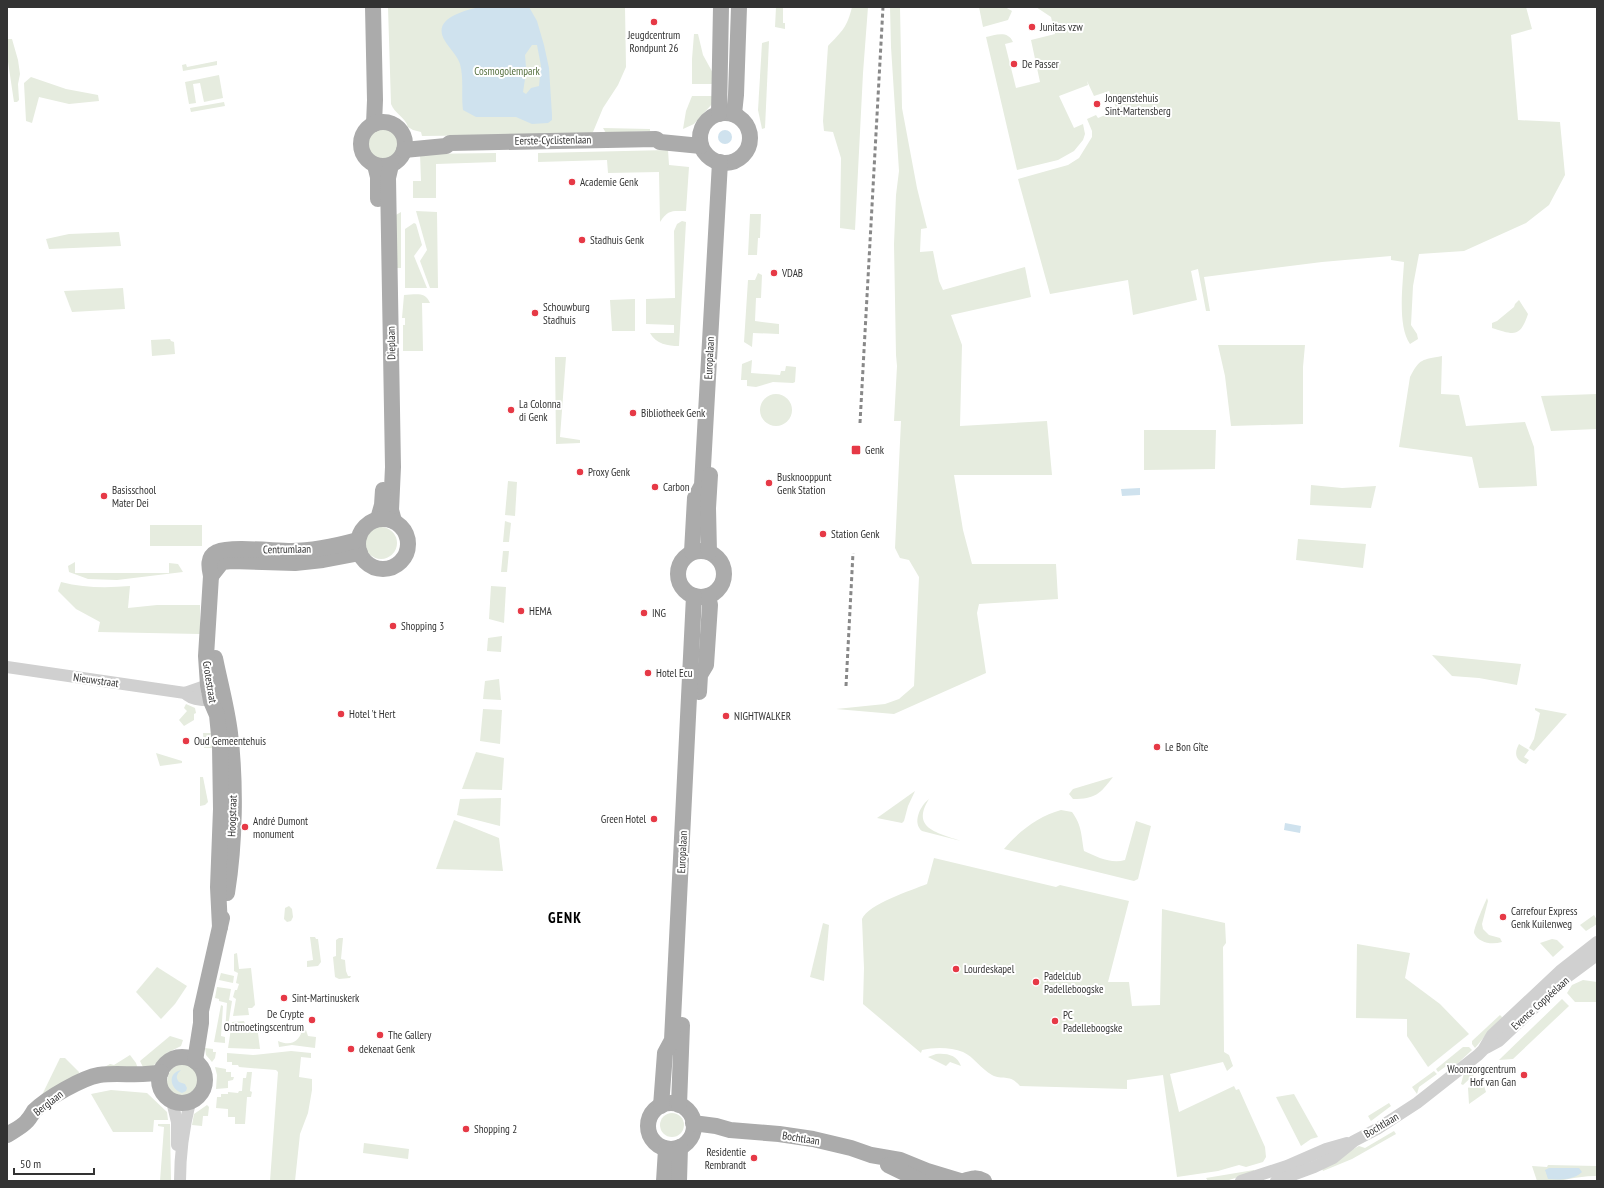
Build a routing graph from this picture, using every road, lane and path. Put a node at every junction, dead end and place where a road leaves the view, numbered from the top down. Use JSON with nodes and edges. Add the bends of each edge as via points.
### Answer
{"nodes":[{"id":1,"x":373,"y":7,"type":"edge"},
{"id":2,"x":382,"y":7,"type":"edge"},
{"id":3,"x":721,"y":7,"type":"edge"},
{"id":4,"x":739,"y":7,"type":"edge"},
{"id":5,"x":726,"y":114,"type":"junction"},
{"id":6,"x":374,"y":124,"type":"junction"},
{"id":7,"x":390,"y":124,"type":"junction"},
{"id":8,"x":702,"y":129,"type":"junction"},
{"id":9,"x":656,"y":139,"type":"junction"},
{"id":10,"x":404,"y":144,"type":"junction"},
{"id":11,"x":701,"y":146,"type":"junction"},
{"id":12,"x":724,"y":162,"type":"junction"},
{"id":13,"x":375,"y":165,"type":"junction"},
{"id":14,"x":391,"y":165,"type":"junction"},
{"id":15,"x":378,"y":519,"type":"junction"},
{"id":16,"x":394,"y":521,"type":"junction"},
{"id":17,"x":359,"y":546,"type":"junction"},
{"id":18,"x":692,"y":552,"type":"junction"},
{"id":19,"x":709,"y":552,"type":"junction"},
{"id":20,"x":219,"y":557,"type":"joint"},
{"id":21,"x":701,"y":596,"type":"junction"},
{"id":22,"x":7,"y":667,"type":"edge"},
{"id":23,"x":216,"y":693,"type":"junction"},
{"id":24,"x":226,"y":744,"type":"joint"},
{"id":25,"x":1597,"y":942,"type":"edge"},
{"id":26,"x":1597,"y":955,"type":"edge"},
{"id":27,"x":1481,"y":1053,"type":"junction"},
{"id":28,"x":189,"y":1059,"type":"junction"},
{"id":29,"x":160,"y":1079,"type":"junction"},
{"id":30,"x":172,"y":1101,"type":"junction"},
{"id":31,"x":190,"y":1102,"type":"junction"},
{"id":32,"x":679,"y":1105,"type":"junction"},
{"id":33,"x":661,"y":1106,"type":"junction"},
{"id":34,"x":693,"y":1128,"type":"junction"},
{"id":35,"x":7,"y":1135,"type":"edge"},
{"id":36,"x":1354,"y":1141,"type":"junction"},
{"id":37,"x":673,"y":1148,"type":"junction"},
{"id":38,"x":871,"y":1155,"type":"junction"},
{"id":39,"x":180,"y":1158,"type":"junction"},
{"id":40,"x":180,"y":1181,"type":"edge"},
{"id":41,"x":664,"y":1181,"type":"edge"},
{"id":42,"x":679,"y":1181,"type":"edge"},
{"id":43,"x":921,"y":1181,"type":"edge"},
{"id":44,"x":960,"y":1181,"type":"edge"},
{"id":45,"x":964,"y":1181,"type":"edge"},
{"id":46,"x":984,"y":1181,"type":"edge"},
{"id":47,"x":1241,"y":1181,"type":"edge"},
{"id":48,"x":1276,"y":1181,"type":"edge"}],
"edges":[{"from":1,"to":6,"type":"main road"},
{"from":2,"to":7,"type":"main road","via":[[386,109]]},
{"from":3,"to":5,"type":"main road"},
{"from":4,"to":5,"type":"main road","via":[[736,95]]},
{"from":5,"to":8,"type":"main road","via":[[712,117]]},
{"from":5,"to":12,"type":"main road","via":[[739,118],[748,128],[750,139],[744,154],[734,161]]},
{"from":6,"to":7,"type":"main road"},
{"from":6,"to":13,"type":"main road","via":[[365,132],[361,146],[365,157]]},
{"from":7,"to":10,"type":"main road","via":[[399,129]]},
{"from":8,"to":9,"type":"main road","name":"Eerste-Cyclistenlaan","via":[[660,135]]},
{"from":8,"to":11,"type":"main road"},
{"from":9,"to":10,"type":"main road","name":"Eerste-Cyclistenlaan","via":[[450,143],[446,146]]},
{"from":9,"to":11,"type":"main road","name":"Eerste-Cyclistenlaan","via":[[660,142]]},
{"from":10,"to":14,"type":"main road","via":[[399,159]]},
{"from":11,"to":12,"type":"main road","via":[[712,159]]},
{"from":12,"to":18,"type":"main road","name":"Europalaan","via":[[702,485],[695,498]]},
{"from":12,"to":19,"type":"main road","name":"Europalaan","via":[[708,500]]},
{"from":13,"to":14,"type":"main road"},
{"from":13,"to":15,"type":"main road","name":"Dieplaan","via":[[378,177],[383,467],[383,498]]},
{"from":14,"to":16,"type":"main road","name":"Dieplaan","via":[[388,178],[393,481],[391,510]]},
{"from":15,"to":16,"type":"main road"},
{"from":15,"to":17,"type":"main road","via":[[365,526],[359,534]]},
{"from":16,"to":17,"type":"main road","via":[[402,528],[407,540],[407,549],[401,562],[387,568],[375,567],[365,562]]},
{"from":17,"to":20,"type":"main road","name":"Centrumlaan","via":[[342,545],[292,551],[227,550]]},
{"from":18,"to":19,"type":"main road"},
{"from":18,"to":21,"type":"main road","via":[[680,563],[678,576],[683,589]]},
{"from":19,"to":21,"type":"main road","via":[[720,560],[724,577],[722,585],[714,594]]},
{"from":20,"to":23,"type":"main road","name":"Grotestraat","via":[[210,576],[206,656]]},
{"from":21,"to":32,"type":"main road","name":"Europalaan","via":[[710,605],[706,665],[700,675]]},
{"from":21,"to":33,"type":"main road","name":"Europalaan","via":[[672,1040],[665,1053]]},
{"from":22,"to":23,"type":"street","name":"Nieuwstraat","via":[[185,693]]},
{"from":23,"to":24,"type":"main road","name":"Grotestraat","via":[[217,715]]},
{"from":24,"to":28,"type":"main road","name":"Hoogstraat","via":[[221,809],[223,888],[220,927],[206,997],[196,1018]]},
{"from":25,"to":27,"type":"street","via":[[1560,971],[1492,1035]]},
{"from":26,"to":27,"type":"street","name":"Evence Coppéelaan","via":[[1566,978],[1499,1041]]},
{"from":27,"to":36,"type":"street","name":"Bochtlaan","via":[[1417,1103]]},
{"from":28,"to":29,"type":"main road","via":[[174,1059],[166,1064]]},
{"from":28,"to":31,"type":"main road","via":[[201,1067],[205,1083],[203,1091]]},
{"from":29,"to":30,"type":"main road","via":[[167,1097]]},
{"from":29,"to":35,"type":"main road","name":"Berglaan","via":[[98,1086],[76,1096],[42,1118],[27,1121]]},
{"from":30,"to":31,"type":"main road"},
{"from":30,"to":39,"type":"street","via":[[177,1122],[177,1147]]},
{"from":31,"to":39,"type":"street"},
{"from":32,"to":33,"type":"main road"},
{"from":32,"to":34,"type":"main road","via":[[688,1112]]},
{"from":33,"to":37,"type":"main road","via":[[654,1110],[648,1127],[658,1145]]},
{"from":34,"to":37,"type":"main road","via":[[689,1140]]},
{"from":34,"to":38,"type":"main road","name":"Bochtlaan","via":[[716,1134],[730,1130],[814,1139]]},
{"from":36,"to":47,"type":"street"},
{"from":36,"to":48,"type":"street","name":"Bochtlaan","via":[[1333,1158]]},
{"from":37,"to":41,"type":"main road"},
{"from":37,"to":42,"type":"main road"},
{"from":38,"to":43,"type":"main road","name":"Bochtlaan"},
{"from":38,"to":44,"type":"main road","name":"Bochtlaan","via":[[900,1160]]},
{"from":39,"to":40,"type":"street"},
{"from":45,"to":46,"type":"main road","via":[[976,1178]]}]}
